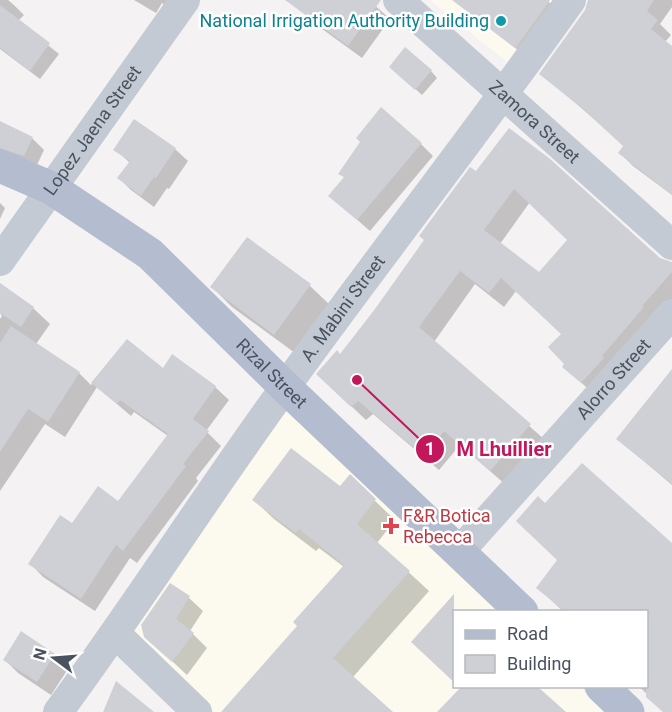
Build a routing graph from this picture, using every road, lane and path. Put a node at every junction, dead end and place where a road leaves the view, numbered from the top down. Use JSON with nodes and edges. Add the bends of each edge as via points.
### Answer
{"nodes":[{"id":1,"x":185,"y":0,"type":"edge"},
{"id":2,"x":398,"y":0,"type":"edge"},
{"id":3,"x":572,"y":0,"type":"edge"},
{"id":4,"x":504,"y":95,"type":"junction"},
{"id":5,"x":0,"y":166,"type":"edge"},
{"id":6,"x":51,"y":188,"type":"junction"},
{"id":7,"x":672,"y":244,"type":"edge"},
{"id":8,"x":0,"y":261,"type":"edge"},
{"id":9,"x":672,"y":314,"type":"edge"},
{"id":10,"x":285,"y":387,"type":"junction"},
{"id":11,"x":459,"y":552,"type":"junction"},
{"id":12,"x":520,"y":610,"type":"edge"},
{"id":13,"x":116,"y":634,"type":"junction"},
{"id":14,"x":602,"y":688,"type":"edge"},
{"id":15,"x":58,"y":712,"type":"edge"},
{"id":16,"x":197,"y":712,"type":"edge"},
{"id":17,"x":628,"y":712,"type":"edge"}],
"edges":[{"from":1,"to":6,"type":"street","name":"Lopez Jaena Street"},
{"from":2,"to":4,"type":"street","name":"Zamora Street"},
{"from":3,"to":4,"type":"street","name":"A. Mabini Street"},
{"from":4,"to":7,"type":"street","name":"Zamora Street"},
{"from":4,"to":10,"type":"street","name":"A. Mabini Street"},
{"from":5,"to":6,"type":"main road","name":"Rizal Street"},
{"from":6,"to":8,"type":"street","name":"Lopez Jaena Street"},
{"from":6,"to":10,"type":"main road","name":"Rizal Street","via":[[150,254]]},
{"from":9,"to":11,"type":"street","name":"Alorro Street"},
{"from":10,"to":11,"type":"main road","name":"Rizal Street"},
{"from":10,"to":13,"type":"street","name":"A. Mabini Street"},
{"from":11,"to":12,"type":"main road","name":"Rizal Street"},
{"from":13,"to":15,"type":"street","name":"A. Mabini Street"},
{"from":13,"to":16,"type":"street"},
{"from":14,"to":17,"type":"main road"}]}
